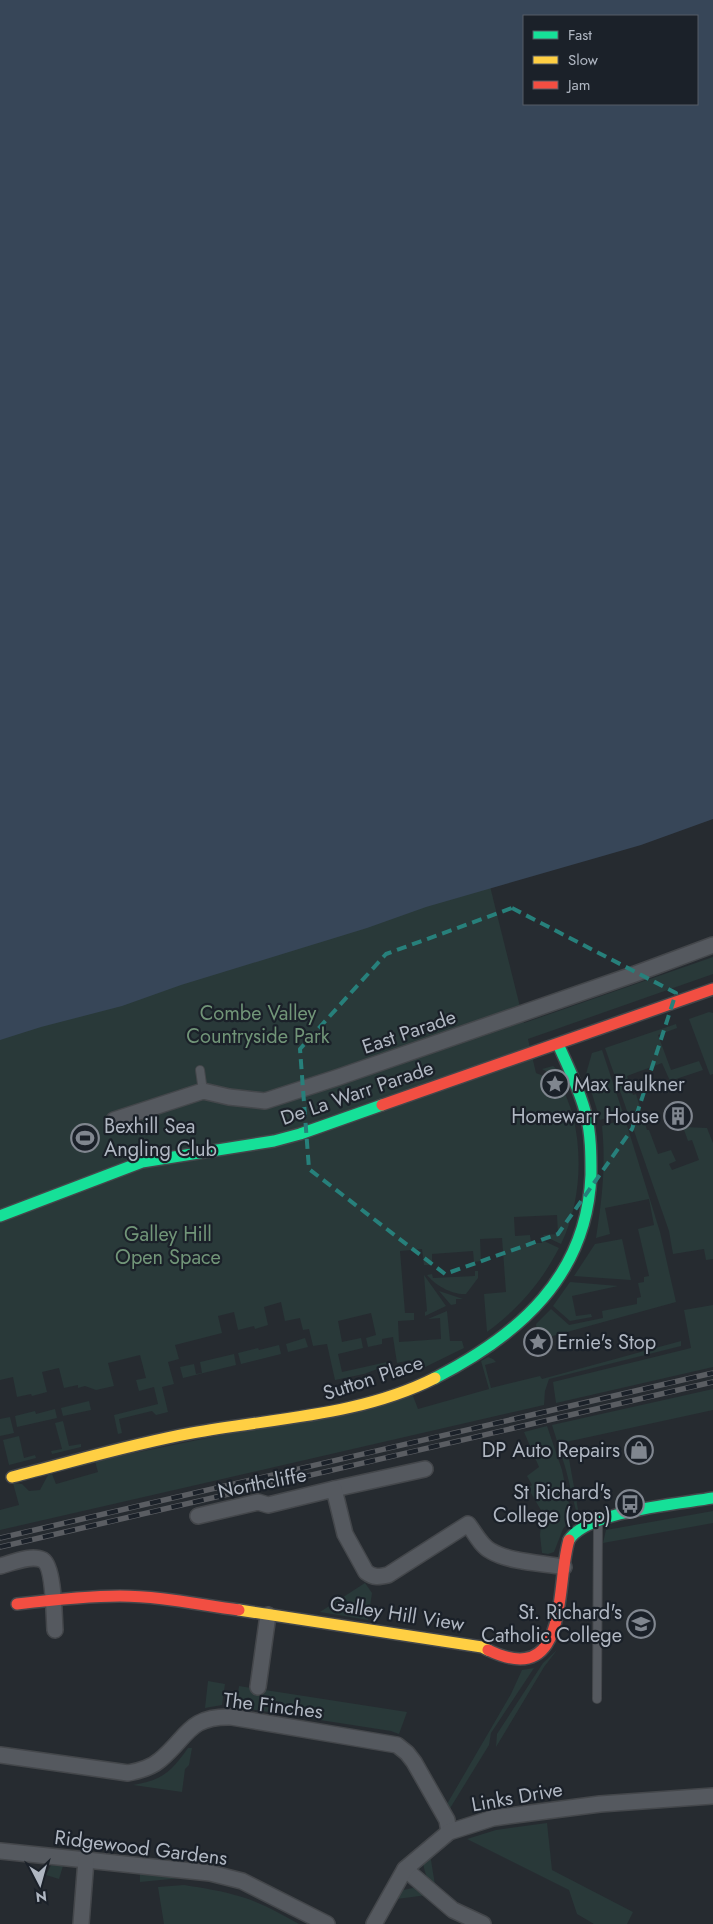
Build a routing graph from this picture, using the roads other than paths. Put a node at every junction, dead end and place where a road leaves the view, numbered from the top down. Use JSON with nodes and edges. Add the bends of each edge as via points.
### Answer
{"nodes":[{"id":1,"x":713,"y":945,"type":"edge"},
{"id":2,"x":713,"y":989,"type":"edge"},
{"id":3,"x":558,"y":1044,"type":"junction"},
{"id":4,"x":200,"y":1070,"type":"dead end"},
{"id":5,"x":203,"y":1091,"type":"junction"},
{"id":6,"x":114,"y":1120,"type":"dead end"},
{"id":7,"x":4,"y":1215,"type":"edge"},
{"id":8,"x":425,"y":1469,"type":"dead end"},
{"id":9,"x":12,"y":1477,"type":"dead end"},
{"id":10,"x":334,"y":1489,"type":"junction"},
{"id":11,"x":713,"y":1498,"type":"edge"},
{"id":12,"x":198,"y":1516,"type":"dead end"},
{"id":13,"x":598,"y":1519,"type":"junction"},
{"id":14,"x":0,"y":1566,"type":"edge"},
{"id":15,"x":564,"y":1567,"type":"junction"},
{"id":16,"x":53,"y":1601,"type":"junction"},
{"id":17,"x":17,"y":1604,"type":"dead end"},
{"id":18,"x":268,"y":1615,"type":"junction"},
{"id":19,"x":55,"y":1630,"type":"dead end"},
{"id":20,"x":258,"y":1687,"type":"dead end"},
{"id":21,"x":597,"y":1699,"type":"dead end"},
{"id":22,"x":0,"y":1755,"type":"edge"},
{"id":23,"x":713,"y":1796,"type":"edge"},
{"id":24,"x":449,"y":1832,"type":"junction"},
{"id":25,"x":0,"y":1851,"type":"edge"},
{"id":26,"x":86,"y":1860,"type":"junction"},
{"id":27,"x":405,"y":1869,"type":"junction"},
{"id":28,"x":81,"y":1924,"type":"edge"},
{"id":29,"x":327,"y":1924,"type":"edge"},
{"id":30,"x":374,"y":1924,"type":"edge"},
{"id":31,"x":482,"y":1924,"type":"edge"}],
"edges":[{"from":1,"to":5,"type":"street","name":"East Parade","via":[[339,1078],[265,1101]]},
{"from":2,"to":3,"type":"street","name":"De La Warr Parade"},
{"from":3,"to":7,"type":"street","name":"De La Warr Parade","via":[[300,1134],[142,1162]]},
{"from":3,"to":9,"type":"street","name":"Sutton Place","via":[[586,1115],[591,1170],[587,1208],[581,1236],[558,1280],[539,1303],[495,1341],[437,1377],[399,1393],[357,1405],[318,1415],[231,1426],[143,1443]]},
{"from":4,"to":5,"type":"lane"},
{"from":5,"to":6,"type":"street"},
{"from":8,"to":10,"type":"street","name":"Northcliffe"},
{"from":10,"to":12,"type":"street","name":"Northcliffe","via":[[268,1505],[258,1502]]},
{"from":10,"to":15,"type":"street","name":"Northcliffe","via":[[345,1534],[371,1576],[388,1575],[468,1524],[491,1551],[506,1557]]},
{"from":11,"to":13,"type":"street","name":"Galley Hill View"},
{"from":13,"to":15,"type":"street","name":"Galley Hill View","via":[[575,1530],[567,1544]]},
{"from":13,"to":21,"type":"lane"},
{"from":14,"to":16,"type":"street","via":[[32,1558],[43,1560],[51,1578]]},
{"from":15,"to":18,"type":"street","name":"Galley Hill View","via":[[561,1608],[554,1633],[535,1656],[520,1659],[506,1659],[482,1647]]},
{"from":16,"to":17,"type":"street","name":"Galley Hill View"},
{"from":16,"to":18,"type":"street","name":"Galley Hill View","via":[[122,1596]]},
{"from":16,"to":19,"type":"street"},
{"from":18,"to":20,"type":"street"},
{"from":22,"to":24,"type":"street","name":"The Finches","via":[[128,1773],[160,1761],[194,1725],[217,1717],[397,1745],[414,1762],[447,1820]]},
{"from":23,"to":24,"type":"street","name":"Links Drive","via":[[600,1804],[493,1818]]},
{"from":24,"to":27,"type":"street","name":"Links Drive"},
{"from":25,"to":26,"type":"street","name":"Ridgewood Gardens"},
{"from":26,"to":28,"type":"street"},
{"from":26,"to":29,"type":"street","name":"Ridgewood Gardens","via":[[210,1874],[242,1881]]},
{"from":27,"to":30,"type":"street","name":"Links Drive"},
{"from":27,"to":31,"type":"street","via":[[453,1910]]}]}
